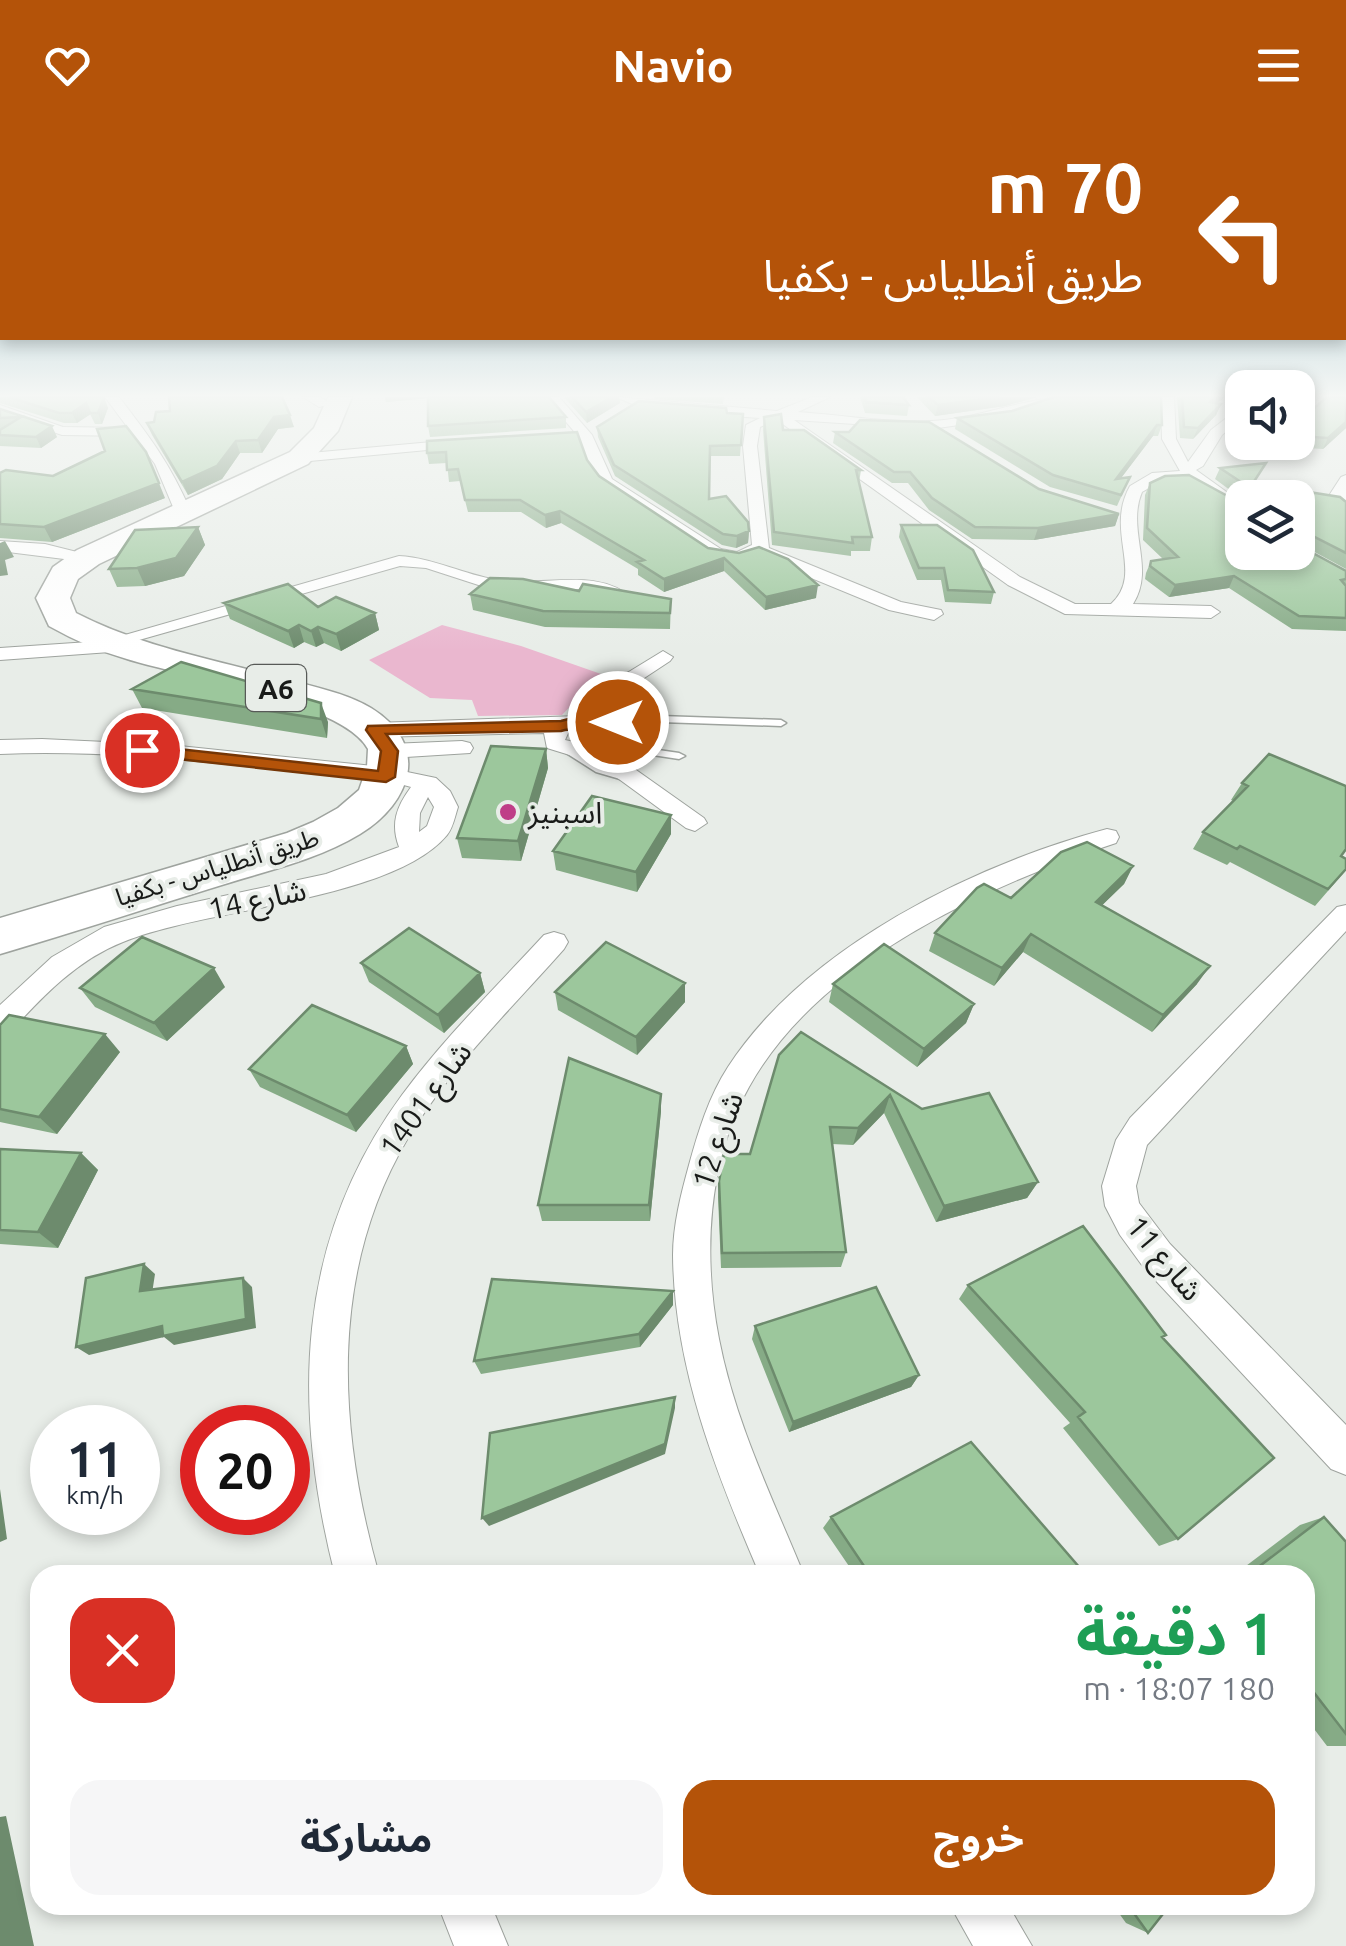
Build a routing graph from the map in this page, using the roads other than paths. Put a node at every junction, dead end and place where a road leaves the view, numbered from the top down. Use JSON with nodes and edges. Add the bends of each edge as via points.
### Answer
{"nodes":[{"id":1,"x":170,"y":482,"type":"edge"},
{"id":2,"x":251,"y":482,"type":"edge"},
{"id":3,"x":608,"y":482,"type":"edge"},
{"id":4,"x":753,"y":482,"type":"edge"},
{"id":5,"x":871,"y":482,"type":"edge"},
{"id":6,"x":1145,"y":482,"type":"edge"},
{"id":7,"x":1203,"y":482,"type":"edge"},
{"id":8,"x":1345,"y":482,"type":"edge"},
{"id":9,"x":1225,"y":498,"type":"edge"},
{"id":10,"x":1346,"y":509,"type":"edge"},
{"id":11,"x":184,"y":514,"type":"junction"},
{"id":12,"x":0,"y":546,"type":"edge"},
{"id":13,"x":759,"y":550,"type":"junction"},
{"id":14,"x":88,"y":557,"type":"junction"},
{"id":15,"x":626,"y":600,"type":"edge"},
{"id":16,"x":1119,"y":609,"type":"junction"},
{"id":17,"x":1211,"y":612,"type":"dead end"},
{"id":18,"x":934,"y":614,"type":"dead end"},
{"id":19,"x":118,"y":643,"type":"junction"},
{"id":20,"x":0,"y":654,"type":"edge"},
{"id":21,"x":664,"y":657,"type":"dead end"},
{"id":22,"x":781,"y":723,"type":"dead end"},
{"id":23,"x":0,"y":736,"type":"edge"},
{"id":24,"x":579,"y":737,"type":"junction"},
{"id":25,"x":52,"y":744,"type":"junction"},
{"id":26,"x":0,"y":747,"type":"edge"},
{"id":27,"x":679,"y":756,"type":"dead end"},
{"id":28,"x":386,"y":774,"type":"junction"},
{"id":29,"x":694,"y":823,"type":"dead end"},
{"id":30,"x":1107,"y":837,"type":"dead end"},
{"id":31,"x":412,"y":849,"type":"junction"},
{"id":32,"x":1346,"y":914,"type":"edge"},
{"id":33,"x":0,"y":936,"type":"edge"},
{"id":34,"x":554,"y":942,"type":"dead end"},
{"id":35,"x":0,"y":1024,"type":"edge"},
{"id":36,"x":1346,"y":1454,"type":"edge"},
{"id":37,"x":355,"y":1565,"type":"edge"},
{"id":38,"x":777,"y":1565,"type":"edge"},
{"id":39,"x":468,"y":1915,"type":"edge"},
{"id":40,"x":983,"y":1915,"type":"edge"},
{"id":41,"x":481,"y":1946,"type":"edge"},
{"id":42,"x":1005,"y":1946,"type":"edge"}],
"edges":[{"from":1,"to":11,"type":"street"},
{"from":2,"to":11,"type":"highway","number":"A6"},
{"from":3,"to":13,"type":"street","via":[[716,554],[739,557]]},
{"from":4,"to":13,"type":"street"},
{"from":5,"to":16,"type":"street","via":[[1014,581],[1072,610]]},
{"from":6,"to":16,"type":"street","via":[[1120,516],[1136,588]]},
{"from":7,"to":9,"type":"street"},
{"from":8,"to":10,"type":"street","via":[[1338,494]]},
{"from":11,"to":14,"type":"highway","number":"A6"},
{"from":12,"to":14,"type":"street"},
{"from":13,"to":18,"type":"street","via":[[896,606]]},
{"from":14,"to":19,"type":"highway","number":"A6","via":[[58,582],[54,607],[66,622]]},
{"from":15,"to":19,"type":"street","via":[[580,582],[496,586],[400,560]]},
{"from":16,"to":17,"type":"street"},
{"from":19,"to":20,"type":"street"},
{"from":19,"to":28,"type":"highway","number":"A6","via":[[358,716]]},
{"from":21,"to":24,"type":"street","via":[[616,688]]},
{"from":22,"to":24,"type":"lane","via":[[660,719]]},
{"from":23,"to":25,"type":"street"},
{"from":24,"to":27,"type":"lane"},
{"from":24,"to":28,"type":"street"},
{"from":24,"to":29,"type":"street"},
{"from":25,"to":26,"type":"street"},
{"from":25,"to":28,"type":"street"},
{"from":28,"to":31,"type":"street"},
{"from":28,"to":31,"type":"street","name":"شارع 14","via":[[428,783],[446,807],[443,822]]},
{"from":28,"to":33,"type":"highway","name":"طريق أنطلياس - بكفيا","via":[[347,823],[303,844]]},
{"from":30,"to":38,"type":"street","name":"شارع 12","via":[[980,886],[902,927],[844,968],[758,1048],[722,1112],[697,1200],[690,1253],[694,1302],[718,1418]]},
{"from":31,"to":35,"type":"street","name":"شارع 14","via":[[315,888],[178,915],[102,939],[47,978]]},
{"from":32,"to":36,"type":"street","name":"شارع 11","via":[[1141,1128],[1120,1186],[1122,1206],[1157,1256]]},
{"from":34,"to":37,"type":"street","name":"شارع 1401","via":[[397,1127],[354,1206],[326,1345],[332,1460]]},
{"from":39,"to":41,"type":"street"},
{"from":40,"to":42,"type":"street"}]}
